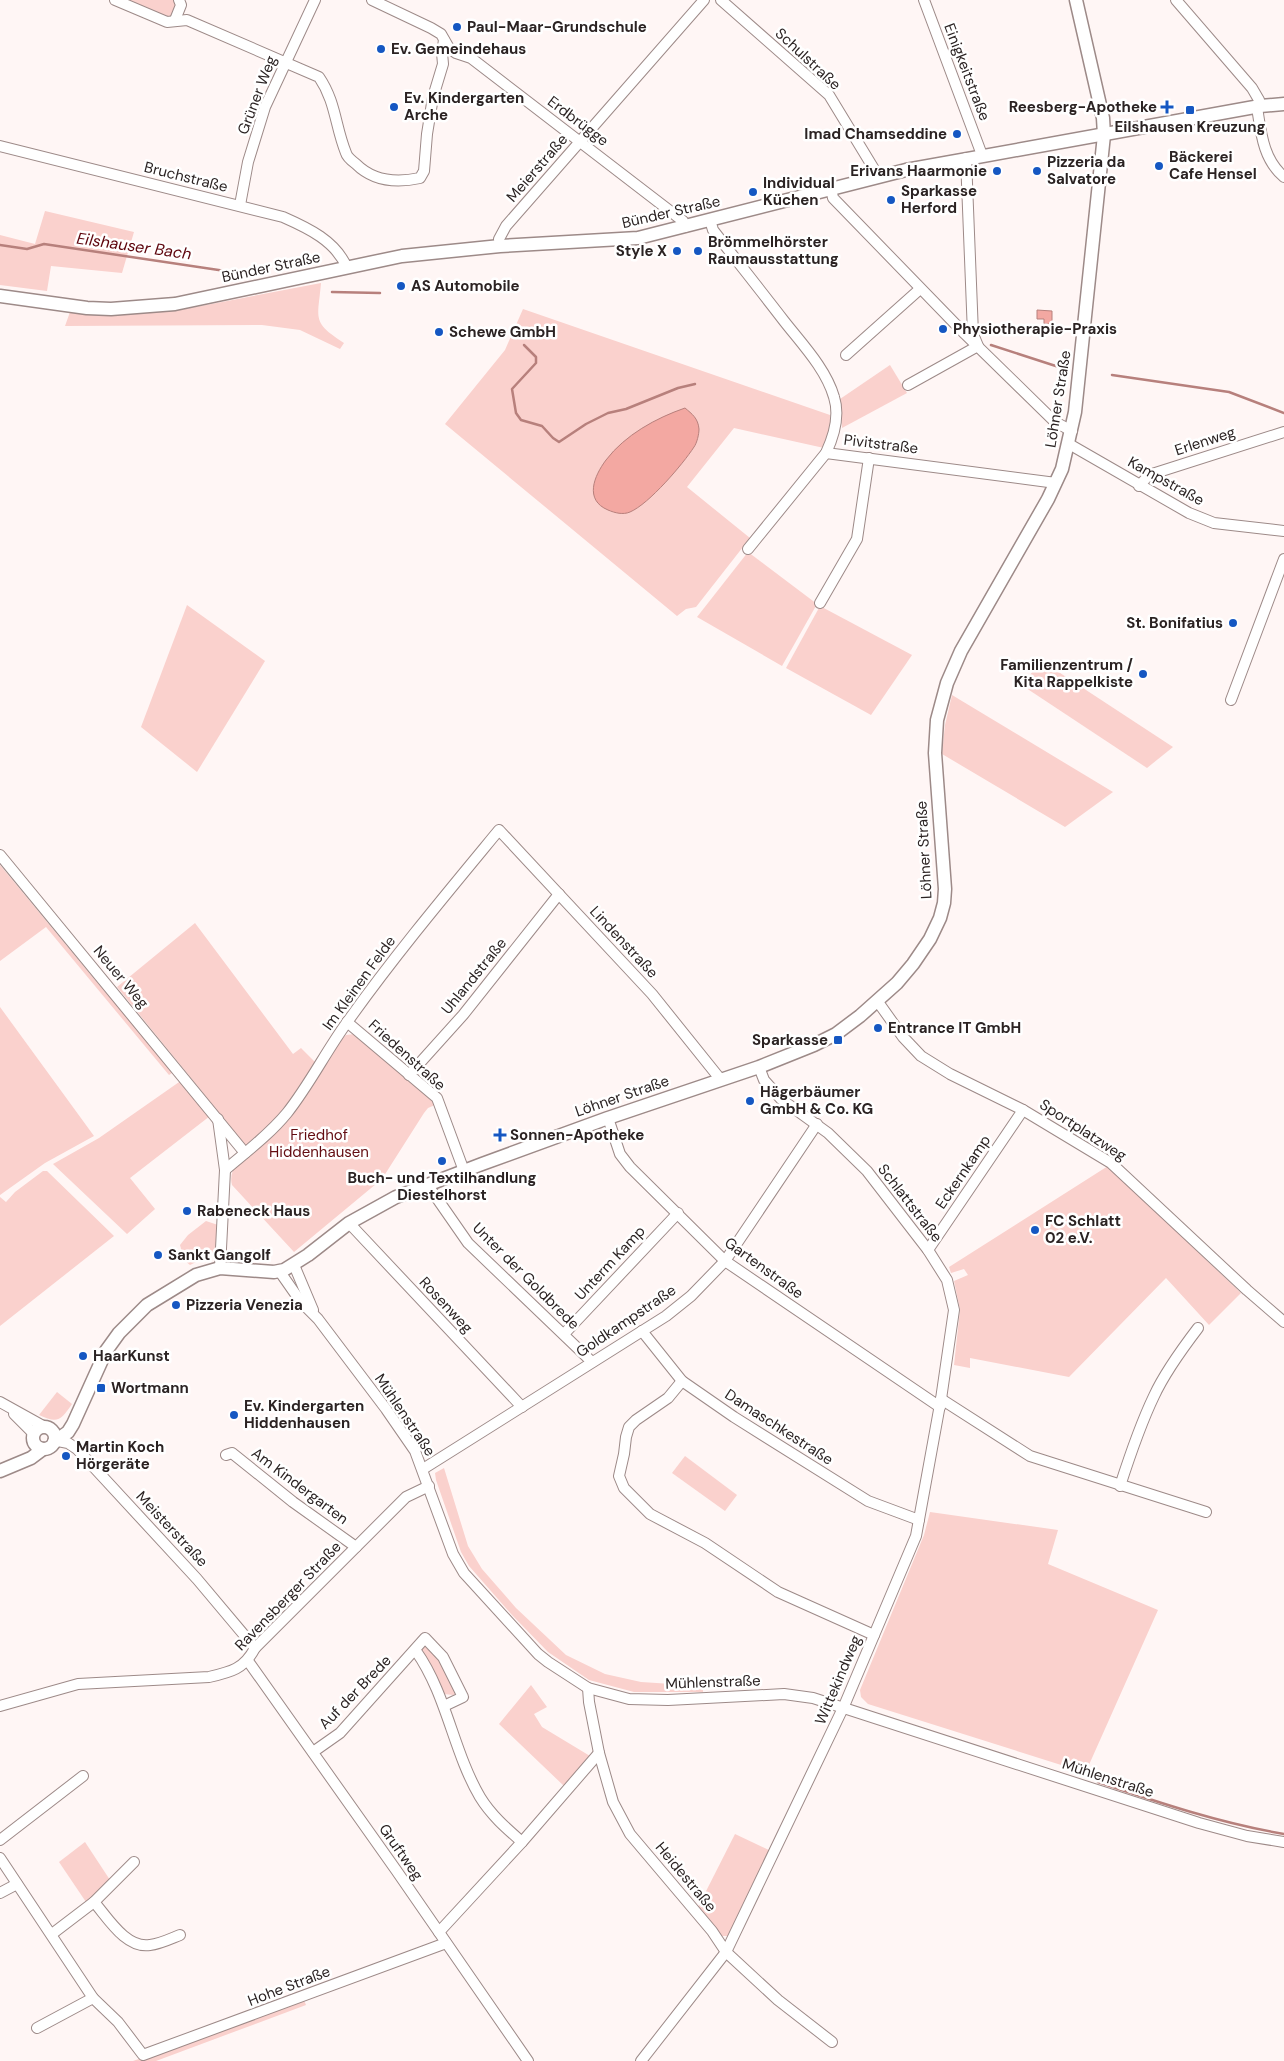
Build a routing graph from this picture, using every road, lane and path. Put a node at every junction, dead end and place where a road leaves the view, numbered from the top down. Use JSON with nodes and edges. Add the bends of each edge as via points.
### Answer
{"nodes":[{"id":1,"x":115,"y":0,"type":"edge"},
{"id":2,"x":179,"y":0,"type":"edge"},
{"id":3,"x":315,"y":0,"type":"edge"},
{"id":4,"x":372,"y":0,"type":"edge"},
{"id":5,"x":704,"y":0,"type":"edge"},
{"id":6,"x":721,"y":0,"type":"edge"},
{"id":7,"x":924,"y":0,"type":"edge"},
{"id":8,"x":1076,"y":0,"type":"edge"},
{"id":9,"x":1176,"y":0,"type":"edge"},
{"id":10,"x":175,"y":20,"type":"junction"},
{"id":11,"x":444,"y":40,"type":"junction"},
{"id":12,"x":456,"y":53,"type":"junction"},
{"id":13,"x":285,"y":61,"type":"junction"},
{"id":14,"x":443,"y":64,"type":"junction"},
{"id":15,"x":1284,"y":104,"type":"edge"},
{"id":16,"x":1258,"y":106,"type":"junction"},
{"id":17,"x":1104,"y":135,"type":"junction"},
{"id":18,"x":580,"y":141,"type":"junction"},
{"id":19,"x":0,"y":146,"type":"edge"},
{"id":20,"x":982,"y":155,"type":"junction"},
{"id":21,"x":966,"y":158,"type":"junction"},
{"id":22,"x":876,"y":176,"type":"junction"},
{"id":23,"x":1284,"y":177,"type":"edge"},
{"id":24,"x":831,"y":188,"type":"junction"},
{"id":25,"x":240,"y":205,"type":"junction"},
{"id":26,"x":710,"y":220,"type":"junction"},
{"id":27,"x":685,"y":226,"type":"junction"},
{"id":28,"x":500,"y":246,"type":"junction"},
{"id":29,"x":347,"y":268,"type":"junction"},
{"id":30,"x":920,"y":289,"type":"junction"},
{"id":31,"x":0,"y":296,"type":"edge"},
{"id":32,"x":978,"y":346,"type":"junction"},
{"id":33,"x":846,"y":355,"type":"dead end"},
{"id":34,"x":908,"y":385,"type":"dead end"},
{"id":35,"x":1284,"y":432,"type":"edge"},
{"id":36,"x":1070,"y":438,"type":"junction"},
{"id":37,"x":826,"y":452,"type":"junction"},
{"id":38,"x":869,"y":458,"type":"junction"},
{"id":39,"x":1056,"y":483,"type":"junction"},
{"id":40,"x":1139,"y":486,"type":"junction"},
{"id":41,"x":1284,"y":531,"type":"edge"},
{"id":42,"x":748,"y":549,"type":"dead end"},
{"id":43,"x":1284,"y":559,"type":"edge"},
{"id":44,"x":820,"y":603,"type":"dead end"},
{"id":45,"x":1231,"y":700,"type":"dead end"},
{"id":46,"x":498,"y":830,"type":"joint"},
{"id":47,"x":0,"y":854,"type":"edge"},
{"id":48,"x":559,"y":894,"type":"junction"},
{"id":49,"x":878,"y":1002,"type":"junction"},
{"id":50,"x":347,"y":1022,"type":"junction"},
{"id":51,"x":759,"y":1067,"type":"junction"},
{"id":52,"x":410,"y":1075,"type":"junction"},
{"id":53,"x":721,"y":1080,"type":"junction"},
{"id":54,"x":1023,"y":1110,"type":"junction"},
{"id":55,"x":608,"y":1118,"type":"junction"},
{"id":56,"x":218,"y":1120,"type":"junction"},
{"id":57,"x":817,"y":1124,"type":"junction"},
{"id":58,"x":245,"y":1153,"type":"junction"},
{"id":59,"x":225,"y":1170,"type":"junction"},
{"id":60,"x":464,"y":1170,"type":"junction"},
{"id":61,"x":427,"y":1184,"type":"junction"},
{"id":62,"x":678,"y":1213,"type":"junction"},
{"id":63,"x":349,"y":1223,"type":"junction"},
{"id":64,"x":928,"y":1250,"type":"junction"},
{"id":65,"x":725,"y":1262,"type":"junction"},
{"id":66,"x":294,"y":1265,"type":"junction"},
{"id":67,"x":220,"y":1268,"type":"junction"},
{"id":68,"x":280,"y":1272,"type":"junction"},
{"id":69,"x":318,"y":1320,"type":"junction"},
{"id":70,"x":1284,"y":1322,"type":"edge"},
{"id":71,"x":1198,"y":1328,"type":"dead end"},
{"id":72,"x":642,"y":1331,"type":"junction"},
{"id":73,"x":564,"y":1334,"type":"junction"},
{"id":74,"x":592,"y":1362,"type":"junction"},
{"id":75,"x":682,"y":1381,"type":"junction"},
{"id":76,"x":940,"y":1403,"type":"junction"},
{"id":77,"x":4,"y":1405,"type":"edge"},
{"id":78,"x":522,"y":1407,"type":"junction"},
{"id":79,"x":46,"y":1438,"type":"junction"},
{"id":80,"x":226,"y":1455,"type":"dead end"},
{"id":81,"x":3,"y":1469,"type":"edge"},
{"id":82,"x":423,"y":1469,"type":"junction"},
{"id":83,"x":429,"y":1486,"type":"junction"},
{"id":84,"x":1120,"y":1486,"type":"junction"},
{"id":85,"x":1206,"y":1512,"type":"dead end"},
{"id":86,"x":919,"y":1520,"type":"junction"},
{"id":87,"x":356,"y":1547,"type":"junction"},
{"id":88,"x":874,"y":1635,"type":"junction"},
{"id":89,"x":255,"y":1648,"type":"junction"},
{"id":90,"x":416,"y":1651,"type":"junction"},
{"id":91,"x":248,"y":1661,"type":"junction"},
{"id":92,"x":588,"y":1688,"type":"junction"},
{"id":93,"x":0,"y":1706,"type":"edge"},
{"id":94,"x":444,"y":1706,"type":"junction"},
{"id":95,"x":844,"y":1706,"type":"junction"},
{"id":96,"x":313,"y":1752,"type":"junction"},
{"id":97,"x":599,"y":1753,"type":"junction"},
{"id":98,"x":82,"y":1776,"type":"dead end"},
{"id":99,"x":0,"y":1840,"type":"edge"},
{"id":100,"x":522,"y":1842,"type":"junction"},
{"id":101,"x":1284,"y":1842,"type":"edge"},
{"id":102,"x":0,"y":1858,"type":"edge"},
{"id":103,"x":134,"y":1862,"type":"dead end"},
{"id":104,"x":17,"y":1884,"type":"junction"},
{"id":105,"x":0,"y":1893,"type":"edge"},
{"id":106,"x":94,"y":1902,"type":"junction"},
{"id":107,"x":439,"y":1932,"type":"junction"},
{"id":108,"x":52,"y":1934,"type":"junction"},
{"id":109,"x":180,"y":1935,"type":"dead end"},
{"id":110,"x":446,"y":1943,"type":"junction"},
{"id":111,"x":726,"y":1952,"type":"junction"},
{"id":112,"x":93,"y":1998,"type":"junction"},
{"id":113,"x":37,"y":2028,"type":"dead end"},
{"id":114,"x":832,"y":2042,"type":"dead end"},
{"id":115,"x":528,"y":2061,"type":"edge"},
{"id":116,"x":641,"y":2061,"type":"edge"}],
"edges":[{"from":1,"to":10,"type":"street","via":[[167,22]]},
{"from":2,"to":10,"type":"street","via":[[181,5]]},
{"from":3,"to":13,"type":"street","name":"Grüner Weg"},
{"from":4,"to":11,"type":"street","name":"Erdbrügge","via":[[432,28]]},
{"from":5,"to":18,"type":"street","name":"Meierstraße"},
{"from":6,"to":22,"type":"street","name":"Schulstraße","via":[[829,95]]},
{"from":7,"to":20,"type":"street","name":"Einigkeitstraße"},
{"from":8,"to":17,"type":"main road","name":"Löhner Straße"},
{"from":9,"to":16,"type":"street","via":[[1252,88],[1259,100]]},
{"from":10,"to":13,"type":"street","via":[[187,20]]},
{"from":11,"to":12,"type":"street","name":"Erdbrügge"},
{"from":11,"to":14,"type":"street"},
{"from":12,"to":14,"type":"street"},
{"from":12,"to":18,"type":"street","name":"Erdbrügge","via":[[471,58]]},
{"from":13,"to":14,"type":"street","via":[[319,77],[324,84],[336,112],[346,155],[360,168],[383,180],[404,182],[420,178],[424,171],[433,97]]},
{"from":13,"to":25,"type":"street","name":"Grüner Weg","via":[[262,116],[248,162]]},
{"from":15,"to":16,"type":"main road","name":"Bünder Straße"},
{"from":16,"to":17,"type":"main road","name":"Bünder Straße"},
{"from":16,"to":23,"type":"street","via":[[1268,159]]},
{"from":17,"to":20,"type":"main road","name":"Bünder Straße"},
{"from":17,"to":36,"type":"main road","name":"Löhner Straße","via":[[1076,412]]},
{"from":18,"to":27,"type":"street","name":"Erdbrügge","via":[[683,221]]},
{"from":18,"to":28,"type":"street","name":"Meierstraße","via":[[506,226],[499,239]]},
{"from":19,"to":25,"type":"street","name":"Bruchstraße"},
{"from":20,"to":21,"type":"main road","name":"Bünder Straße"},
{"from":21,"to":22,"type":"main road","name":"Bünder Straße"},
{"from":21,"to":32,"type":"street","via":[[973,334]]},
{"from":22,"to":24,"type":"main road","name":"Bünder Straße"},
{"from":24,"to":26,"type":"main road","name":"Bünder Straße"},
{"from":24,"to":30,"type":"street","name":"Kampstraße","via":[[833,198]]},
{"from":25,"to":29,"type":"street","name":"Bruchstraße","via":[[283,217],[312,230],[331,245]]},
{"from":26,"to":27,"type":"main road","name":"Bünder Straße"},
{"from":26,"to":37,"type":"street","name":"Pivitstraße","via":[[713,230],[823,374],[835,398],[836,426]]},
{"from":27,"to":28,"type":"main road","name":"Bünder Straße","via":[[631,239]]},
{"from":28,"to":29,"type":"main road","name":"Bünder Straße","via":[[402,256]]},
{"from":29,"to":31,"type":"main road","name":"Bünder Straße","via":[[174,304],[139,308],[87,308]]},
{"from":30,"to":32,"type":"street","name":"Kampstraße"},
{"from":30,"to":33,"type":"street"},
{"from":32,"to":34,"type":"street"},
{"from":32,"to":36,"type":"street","name":"Kampstraße"},
{"from":35,"to":40,"type":"street","name":"Erlenweg","via":[[1149,475]]},
{"from":36,"to":39,"type":"main road","name":"Löhner Straße"},
{"from":36,"to":40,"type":"street","name":"Kampstraße"},
{"from":37,"to":38,"type":"street","name":"Pivitstraße"},
{"from":37,"to":42,"type":"street"},
{"from":38,"to":39,"type":"street","name":"Pivitstraße"},
{"from":38,"to":44,"type":"street","via":[[857,538]]},
{"from":39,"to":49,"type":"main road","name":"Löhner Straße","via":[[961,651],[947,683],[937,720],[935,753],[945,889],[943,908],[924,949]]},
{"from":40,"to":41,"type":"street","name":"Kampstraße","via":[[1189,514],[1214,523]]},
{"from":43,"to":45,"type":"street"},
{"from":46,"to":48,"type":"street","name":"Lindenstraße"},
{"from":46,"to":50,"type":"street","name":"Im Kleinen Felde"},
{"from":47,"to":56,"type":"street","name":"Neuer Weg"},
{"from":48,"to":52,"type":"street","name":"Uhlandstraße"},
{"from":48,"to":53,"type":"street","name":"Lindenstraße","via":[[652,994]]},
{"from":49,"to":51,"type":"main road","name":"Löhner Straße","via":[[836,1034]]},
{"from":49,"to":54,"type":"street","name":"Sportplatzweg","via":[[921,1056]]},
{"from":50,"to":52,"type":"street","name":"Friedenstraße"},
{"from":50,"to":58,"type":"street","name":"Im Kleinen Felde","via":[[286,1115]]},
{"from":51,"to":53,"type":"main road","name":"Löhner Straße"},
{"from":51,"to":57,"type":"street","name":"Schlattstraße","via":[[764,1080],[781,1099]]},
{"from":52,"to":60,"type":"street","name":"Friedenstraße","via":[[437,1098]]},
{"from":53,"to":55,"type":"main road","name":"Löhner Straße"},
{"from":54,"to":64,"type":"street","name":"Eckernkamp"},
{"from":54,"to":70,"type":"street","name":"Sportplatzweg","via":[[1111,1163]]},
{"from":55,"to":60,"type":"main road","name":"Löhner Straße"},
{"from":55,"to":62,"type":"street","name":"Gartenstraße","via":[[620,1154]]},
{"from":56,"to":58,"type":"street","name":"Neuer Weg"},
{"from":56,"to":59,"type":"street"},
{"from":57,"to":64,"type":"street","name":"Schlattstraße","via":[[867,1171]]},
{"from":57,"to":65,"type":"street","name":"Goldkampstraße"},
{"from":58,"to":59,"type":"street"},
{"from":59,"to":67,"type":"street"},
{"from":60,"to":61,"type":"main road","name":"Löhner Straße"},
{"from":61,"to":63,"type":"main road","name":"Löhner Straße"},
{"from":61,"to":73,"type":"street","name":"Unter der Goldbrede","via":[[468,1243]]},
{"from":62,"to":65,"type":"street","name":"Gartenstraße"},
{"from":62,"to":73,"type":"street","name":"Unterm Kamp"},
{"from":63,"to":66,"type":"main road","name":"Löhner Straße"},
{"from":63,"to":78,"type":"street","name":"Rosenweg"},
{"from":64,"to":76,"type":"street","name":"Schlattstraße","via":[[946,1280],[954,1310]]},
{"from":65,"to":72,"type":"street","name":"Goldkampstraße","via":[[691,1296]]},
{"from":65,"to":76,"type":"street","name":"Gartenstraße"},
{"from":66,"to":68,"type":"main road","name":"Löhner Straße"},
{"from":66,"to":69,"type":"street","name":"Mühlenstraße"},
{"from":67,"to":68,"type":"main road"},
{"from":67,"to":79,"type":"main road","via":[[196,1275],[177,1286],[132,1319],[106,1352],[82,1402],[63,1426]]},
{"from":68,"to":69,"type":"street","name":"Mühlenstraße"},
{"from":69,"to":82,"type":"street","name":"Mühlenstraße","via":[[386,1409],[415,1451]]},
{"from":71,"to":84,"type":"street","via":[[1154,1394]]},
{"from":72,"to":74,"type":"street","name":"Goldkampstraße"},
{"from":72,"to":75,"type":"street","name":"Damaschkestraße"},
{"from":73,"to":74,"type":"street","name":"Unter der Goldbrede"},
{"from":74,"to":78,"type":"street","name":"Goldkampstraße"},
{"from":75,"to":86,"type":"street","name":"Damaschkestraße","via":[[868,1501]]},
{"from":75,"to":88,"type":"street","via":[[668,1398],[629,1427],[619,1476],[624,1488],[650,1514],[705,1543],[778,1592]]},
{"from":76,"to":84,"type":"street","via":[[1030,1456]]},
{"from":76,"to":86,"type":"street","name":"Wittekindweg"},
{"from":77,"to":79,"type":"street","name":"Meisterstraße"},
{"from":78,"to":82,"type":"street","name":"Goldkampstraße"},
{"from":79,"to":81,"type":"main road"},
{"from":79,"to":89,"type":"street","name":"Meisterstraße","via":[[68,1443],[84,1455]]},
{"from":80,"to":87,"type":"street","name":"Am Kindergarten","via":[[232,1453]]},
{"from":82,"to":83,"type":"street","name":"Mühlenstraße"},
{"from":83,"to":87,"type":"street","name":"Ravensberger Straße","via":[[406,1497]]},
{"from":83,"to":92,"type":"street","name":"Mühlenstraße","via":[[453,1554],[464,1573],[538,1654],[558,1671]]},
{"from":84,"to":85,"type":"street"},
{"from":86,"to":88,"type":"street","name":"Wittekindweg","via":[[916,1536]]},
{"from":87,"to":89,"type":"street","name":"Ravensberger Straße"},
{"from":88,"to":95,"type":"street","name":"Wittekindweg"},
{"from":89,"to":91,"type":"street","name":"Ravensberger Straße"},
{"from":90,"to":94,"type":"street"},
{"from":90,"to":94,"type":"street","name":"Auf der Brede","via":[[425,1638],[443,1656],[452,1672],[463,1697]]},
{"from":90,"to":96,"type":"street","name":"Auf der Brede","via":[[340,1733]]},
{"from":91,"to":93,"type":"street","name":"Ravensberger Straße","via":[[225,1674],[209,1677],[78,1684]]},
{"from":91,"to":96,"type":"street","name":"Gruftweg"},
{"from":92,"to":95,"type":"street","name":"Mühlenstraße","via":[[629,1699],[784,1694]]},
{"from":92,"to":97,"type":"street","name":"Heidestraße"},
{"from":94,"to":100,"type":"street","via":[[480,1798],[496,1819]]},
{"from":95,"to":101,"type":"street","name":"Mühlenstraße","via":[[1190,1820],[1247,1836]]},
{"from":95,"to":111,"type":"street","name":"Wittekindweg"},
{"from":96,"to":107,"type":"street","name":"Gruftweg"},
{"from":97,"to":100,"type":"street"},
{"from":97,"to":111,"type":"street","name":"Heidestraße","via":[[613,1802],[630,1834]]},
{"from":98,"to":99,"type":"street"},
{"from":100,"to":107,"type":"street"},
{"from":102,"to":104,"type":"street"},
{"from":103,"to":106,"type":"street"},
{"from":104,"to":105,"type":"street"},
{"from":104,"to":108,"type":"street"},
{"from":106,"to":108,"type":"street"},
{"from":106,"to":109,"type":"street","via":[[134,1944],[150,1946]]},
{"from":107,"to":110,"type":"street","name":"Gruftweg"},
{"from":108,"to":112,"type":"street"},
{"from":110,"to":112,"type":"street","name":"Hohe Straße","via":[[143,2055],[118,2022]]},
{"from":110,"to":115,"type":"street","name":"Gruftweg"},
{"from":111,"to":114,"type":"street","name":"Heidestraße","via":[[778,2000]]},
{"from":111,"to":116,"type":"street"},
{"from":112,"to":113,"type":"street"}]}
